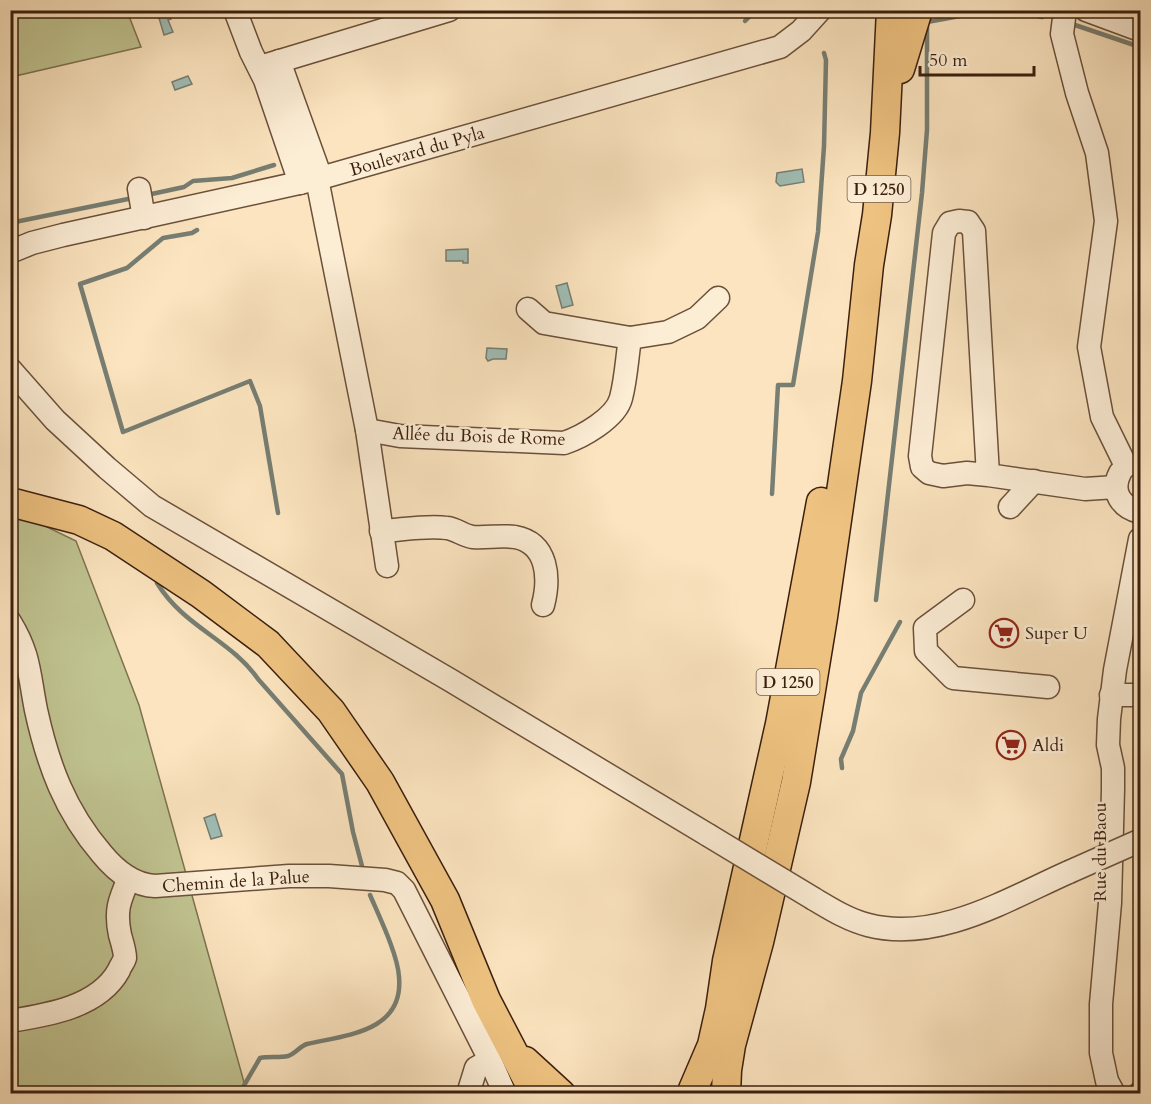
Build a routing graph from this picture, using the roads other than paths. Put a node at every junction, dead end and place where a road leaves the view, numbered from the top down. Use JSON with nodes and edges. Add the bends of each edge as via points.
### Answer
{"nodes":[{"id":1,"x":235,"y":10,"type":"edge"},
{"id":2,"x":449,"y":10,"type":"edge"},
{"id":3,"x":796,"y":10,"type":"edge"},
{"id":4,"x":820,"y":10,"type":"edge"},
{"id":5,"x":891,"y":10,"type":"edge"},
{"id":6,"x":918,"y":10,"type":"edge"},
{"id":7,"x":1065,"y":10,"type":"edge"},
{"id":8,"x":1086,"y":10,"type":"edge"},
{"id":9,"x":1140,"y":30,"type":"edge"},
{"id":10,"x":780,"y":46,"type":"junction"},
{"id":11,"x":270,"y":64,"type":"junction"},
{"id":12,"x":885,"y":123,"type":"junction"},
{"id":13,"x":312,"y":180,"type":"junction"},
{"id":14,"x":139,"y":189,"type":"dead end"},
{"id":15,"x":144,"y":218,"type":"junction"},
{"id":16,"x":56,"y":237,"type":"junction"},
{"id":17,"x":10,"y":238,"type":"edge"},
{"id":18,"x":10,"y":252,"type":"edge"},
{"id":19,"x":868,"y":265,"type":"junction"},
{"id":20,"x":10,"y":268,"type":"edge"},
{"id":21,"x":718,"y":298,"type":"dead end"},
{"id":22,"x":528,"y":309,"type":"dead end"},
{"id":23,"x":630,"y":338,"type":"junction"},
{"id":24,"x":10,"y":369,"type":"edge"},
{"id":25,"x":10,"y":392,"type":"edge"},
{"id":26,"x":55,"y":420,"type":"junction"},
{"id":27,"x":367,"y":430,"type":"junction"},
{"id":28,"x":1133,"y":463,"type":"edge"},
{"id":29,"x":988,"y":475,"type":"junction"},
{"id":30,"x":1034,"y":481,"type":"junction"},
{"id":31,"x":1116,"y":487,"type":"junction"},
{"id":32,"x":10,"y":501,"type":"edge"},
{"id":33,"x":1010,"y":507,"type":"dead end"},
{"id":34,"x":1140,"y":512,"type":"edge"},
{"id":35,"x":381,"y":531,"type":"junction"},
{"id":36,"x":1140,"y":539,"type":"edge"},
{"id":37,"x":387,"y":566,"type":"dead end"},
{"id":38,"x":963,"y":600,"type":"dead end"},
{"id":39,"x":543,"y":604,"type":"dead end"},
{"id":40,"x":10,"y":622,"type":"edge"},
{"id":41,"x":1048,"y":687,"type":"dead end"},
{"id":42,"x":1111,"y":695,"type":"junction"},
{"id":43,"x":1140,"y":695,"type":"edge"},
{"id":44,"x":1140,"y":841,"type":"edge"},
{"id":45,"x":129,"y":878,"type":"junction"},
{"id":46,"x":10,"y":1022,"type":"edge"},
{"id":47,"x":500,"y":1052,"type":"junction"},
{"id":48,"x":561,"y":1093,"type":"edge"},
{"id":49,"x":468,"y":1094,"type":"edge"},
{"id":50,"x":505,"y":1094,"type":"edge"},
{"id":51,"x":535,"y":1094,"type":"edge"},
{"id":52,"x":691,"y":1094,"type":"edge"},
{"id":53,"x":726,"y":1094,"type":"edge"},
{"id":54,"x":1114,"y":1094,"type":"edge"}],
"edges":[{"from":1,"to":11,"type":"street","name":"Allée du Bois de Rome","via":[[251,52]]},
{"from":2,"to":11,"type":"street"},
{"from":3,"to":10,"type":"street"},
{"from":4,"to":10,"type":"street"},
{"from":5,"to":12,"type":"main road","number":"D 1250"},
{"from":6,"to":12,"type":"main road"},
{"from":7,"to":28,"type":"street","via":[[1062,34],[1097,153],[1106,221],[1089,347],[1102,417]]},
{"from":8,"to":9,"type":"street"},
{"from":10,"to":13,"type":"street","name":"Boulevard du Pyla"},
{"from":11,"to":13,"type":"street","name":"Allée du Bois de Rome"},
{"from":12,"to":19,"type":"main road","number":"D 1250"},
{"from":13,"to":15,"type":"street","name":"Boulevard du Pyla"},
{"from":13,"to":27,"type":"street","name":"Allée du Bois de Rome"},
{"from":14,"to":15,"type":"street"},
{"from":15,"to":16,"type":"street","name":"Boulevard du Pyla"},
{"from":16,"to":17,"type":"street"},
{"from":16,"to":18,"type":"street"},
{"from":16,"to":20,"type":"street"},
{"from":19,"to":52,"type":"main road","number":"D 1250","via":[[857,305],[780,724],[727,961],[720,1009],[712,1045]]},
{"from":19,"to":53,"type":"main road","number":"D 1250","via":[[857,381],[810,705],[759,942],[731,1045]]},
{"from":21,"to":23,"type":"street","via":[[697,318],[668,332]]},
{"from":22,"to":23,"type":"street","via":[[543,322]]},
{"from":23,"to":27,"type":"street","name":"Allée du Bois de Rome","via":[[621,401],[607,418],[564,443],[400,436]]},
{"from":24,"to":26,"type":"street"},
{"from":25,"to":26,"type":"street"},
{"from":26,"to":44,"type":"street","bridge":true,"via":[[152,506],[844,916],[884,928],[924,929],[958,921]]},
{"from":27,"to":35,"type":"street","name":"Allée du Bois de Rome"},
{"from":28,"to":31,"type":"street","via":[[1120,471]]},
{"from":29,"to":29,"type":"street","via":[[929,473],[922,467],[920,456],[944,233],[950,223],[959,221],[968,222],[974,231]]},
{"from":29,"to":30,"type":"street"},
{"from":30,"to":31,"type":"street","via":[[1084,489]]},
{"from":30,"to":33,"type":"street"},
{"from":31,"to":34,"type":"street","via":[[1121,501]]},
{"from":32,"to":47,"type":"main road","via":[[79,520],[113,537],[201,594],[268,644],[331,711],[380,782],[445,900],[486,1000]]},
{"from":35,"to":37,"type":"street","name":"Allée du Bois de Rome"},
{"from":35,"to":39,"type":"street","via":[[447,528],[471,537],[515,537],[529,542],[545,563],[547,589]]},
{"from":36,"to":42,"type":"street","name":"Rue du Baou"},
{"from":38,"to":41,"type":"street","via":[[925,628],[927,651],[954,678]]},
{"from":40,"to":45,"type":"street","name":"Chemin de la Palue","via":[[29,662],[45,744],[67,803],[83,832],[112,867]]},
{"from":42,"to":43,"type":"street"},
{"from":42,"to":54,"type":"street","name":"Rue du Baou","via":[[1110,903],[1101,1053]]},
{"from":45,"to":46,"type":"street","via":[[118,903],[117,918],[125,959],[114,979],[78,1005]]},
{"from":45,"to":47,"type":"street","name":"Chemin de la Palue","via":[[138,884],[155,886],[289,876],[397,883]]},
{"from":47,"to":48,"type":"main road"},
{"from":47,"to":49,"type":"street","via":[[476,1068]]},
{"from":47,"to":50,"type":"street","name":"Chemin de la Palue"},
{"from":47,"to":51,"type":"main road"}]}
